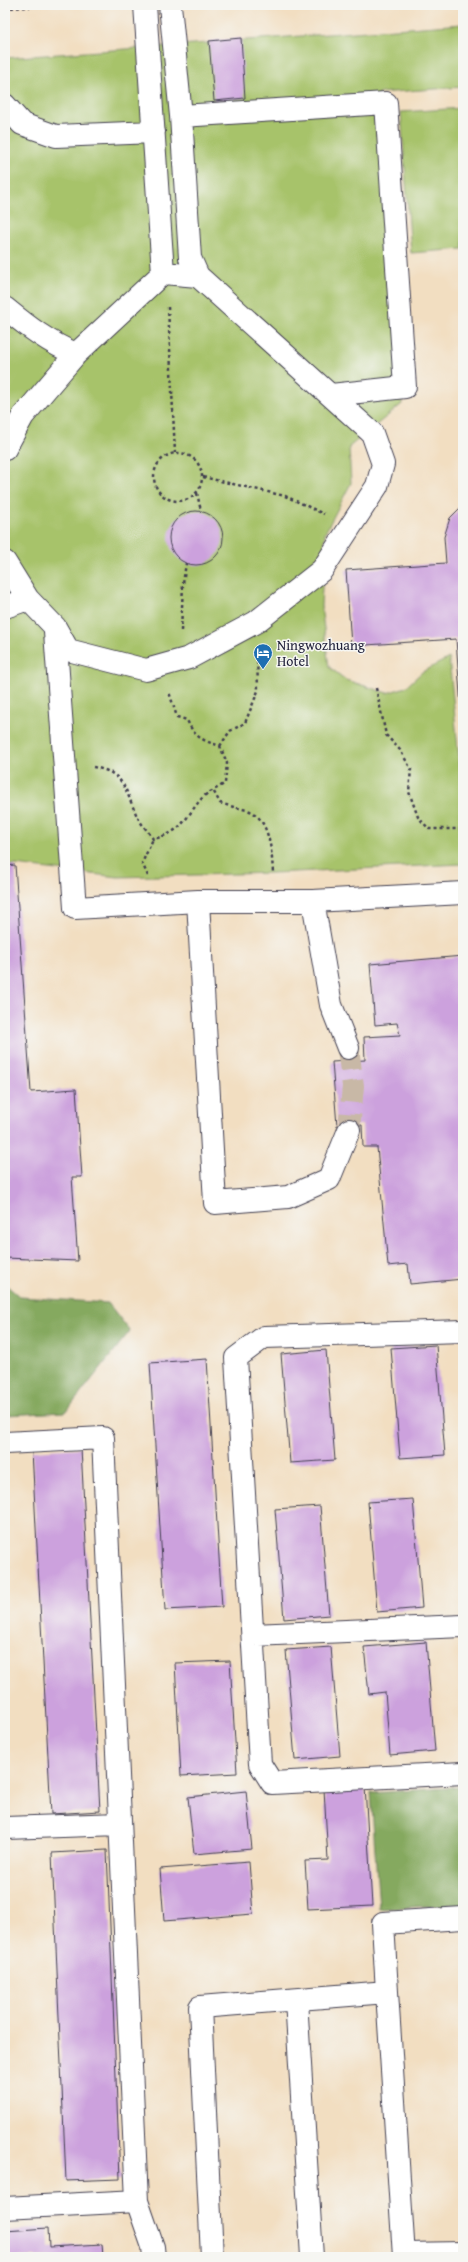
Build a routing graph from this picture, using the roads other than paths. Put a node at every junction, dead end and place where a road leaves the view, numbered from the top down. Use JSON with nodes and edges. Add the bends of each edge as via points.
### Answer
{"nodes":[{"id":1,"x":145,"y":5,"type":"edge"},
{"id":2,"x":170,"y":5,"type":"edge"},
{"id":3,"x":5,"y":105,"type":"edge"},
{"id":4,"x":181,"y":116,"type":"junction"},
{"id":5,"x":154,"y":132,"type":"junction"},
{"id":6,"x":163,"y":273,"type":"junction"},
{"id":7,"x":198,"y":276,"type":"junction"},
{"id":8,"x":5,"y":308,"type":"edge"},
{"id":9,"x":76,"y":354,"type":"junction"},
{"id":10,"x":331,"y":395,"type":"junction"},
{"id":11,"x":5,"y":449,"type":"edge"},
{"id":12,"x":5,"y":562,"type":"edge"},
{"id":13,"x":5,"y":580,"type":"edge"},
{"id":14,"x":28,"y":599,"type":"junction"},
{"id":15,"x":5,"y":607,"type":"edge"},
{"id":16,"x":55,"y":627,"type":"junction"},
{"id":17,"x":463,"y":893,"type":"edge"},
{"id":18,"x":198,"y":901,"type":"junction"},
{"id":19,"x":313,"y":901,"type":"junction"},
{"id":20,"x":348,"y":1048,"type":"tunnel mouth"},
{"id":21,"x":349,"y":1130,"type":"tunnel mouth"},
{"id":22,"x":463,"y":1331,"type":"edge"},
{"id":23,"x":5,"y":1443,"type":"edge"},
{"id":24,"x":463,"y":1626,"type":"edge"},
{"id":25,"x":253,"y":1635,"type":"junction"},
{"id":26,"x":463,"y":1773,"type":"edge"},
{"id":27,"x":120,"y":1824,"type":"junction"},
{"id":28,"x":5,"y":1828,"type":"edge"},
{"id":29,"x":463,"y":1918,"type":"edge"},
{"id":30,"x":387,"y":1992,"type":"junction"},
{"id":31,"x":296,"y":2000,"type":"junction"},
{"id":32,"x":137,"y":2201,"type":"junction"},
{"id":33,"x":5,"y":2208,"type":"edge"},
{"id":34,"x":463,"y":2253,"type":"edge"},
{"id":35,"x":404,"y":2256,"type":"edge"},
{"id":36,"x":154,"y":2257,"type":"edge"},
{"id":37,"x":212,"y":2257,"type":"edge"},
{"id":38,"x":312,"y":2257,"type":"edge"}],
"edges":[{"from":1,"to":5,"type":"street"},
{"from":2,"to":4,"type":"street"},
{"from":3,"to":5,"type":"street","via":[[22,124],[56,136]]},
{"from":4,"to":7,"type":"street","via":[[190,258]]},
{"from":4,"to":10,"type":"street","via":[[386,103],[405,386]]},
{"from":5,"to":6,"type":"street"},
{"from":6,"to":7,"type":"street"},
{"from":6,"to":9,"type":"street"},
{"from":7,"to":10,"type":"street"},
{"from":8,"to":9,"type":"street","via":[[33,330]]},
{"from":9,"to":11,"type":"street","via":[[23,416]]},
{"from":10,"to":16,"type":"street","via":[[372,433],[383,464],[378,486],[322,570],[256,622],[180,661],[146,670],[68,650]]},
{"from":12,"to":14,"type":"street"},
{"from":13,"to":14,"type":"street"},
{"from":14,"to":15,"type":"street"},
{"from":14,"to":16,"type":"street"},
{"from":16,"to":18,"type":"street","via":[[75,908]]},
{"from":17,"to":19,"type":"street"},
{"from":18,"to":19,"type":"street"},
{"from":18,"to":21,"type":"street","via":[[215,1203],[288,1197],[329,1179]]},
{"from":19,"to":20,"type":"street","via":[[332,1005]]},
{"from":22,"to":25,"type":"street","via":[[264,1337],[236,1358]]},
{"from":23,"to":27,"type":"street","via":[[103,1438]]},
{"from":24,"to":25,"type":"street"},
{"from":25,"to":26,"type":"street","via":[[260,1764],[272,1783]]},
{"from":27,"to":28,"type":"street"},
{"from":27,"to":32,"type":"street"},
{"from":29,"to":30,"type":"street","via":[[383,1923]]},
{"from":30,"to":31,"type":"street"},
{"from":30,"to":35,"type":"street"},
{"from":31,"to":37,"type":"street","via":[[200,2007]]},
{"from":31,"to":38,"type":"street"},
{"from":32,"to":33,"type":"street"},
{"from":32,"to":36,"type":"street"},
{"from":34,"to":35,"type":"street"}]}
